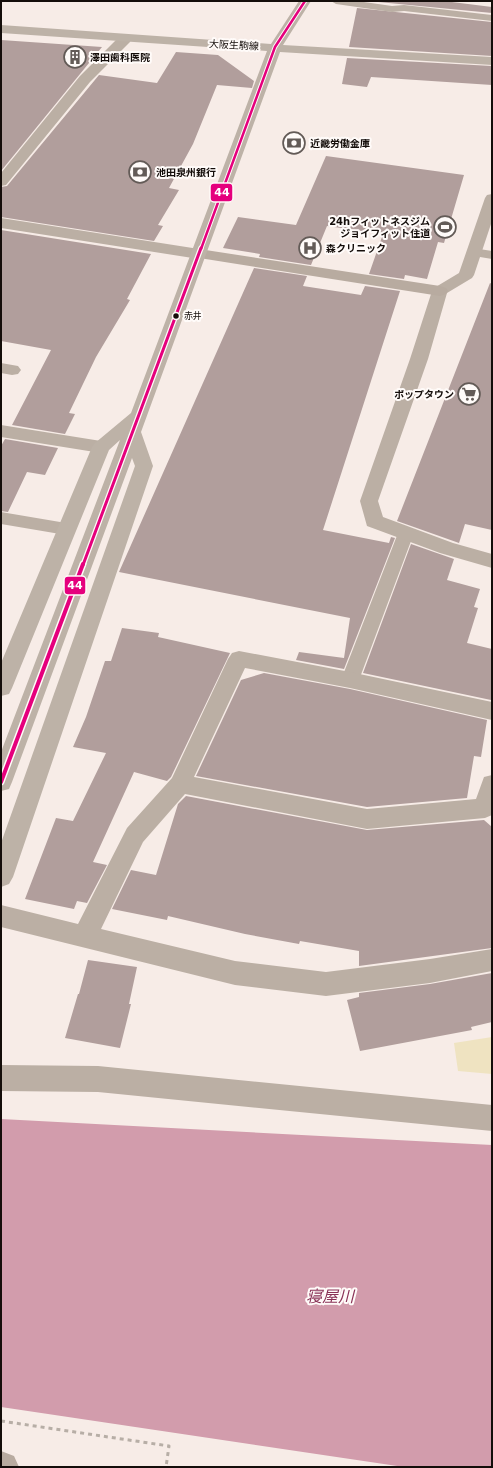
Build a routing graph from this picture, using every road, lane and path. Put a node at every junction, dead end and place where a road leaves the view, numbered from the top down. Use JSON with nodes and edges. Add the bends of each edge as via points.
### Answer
{"nodes":[{"id":1,"x":305,"y":1,"type":"edge"},
{"id":2,"x":336,"y":1,"type":"edge"},
{"id":3,"x":492,"y":18,"type":"edge"},
{"id":4,"x":1,"y":29,"type":"edge"},
{"id":5,"x":125,"y":39,"type":"junction"},
{"id":6,"x":275,"y":47,"type":"junction"},
{"id":7,"x":492,"y":61,"type":"edge"},
{"id":8,"x":1,"y":182,"type":"edge"},
{"id":9,"x":492,"y":198,"type":"edge"},
{"id":10,"x":1,"y":223,"type":"edge"},
{"id":11,"x":474,"y":252,"type":"junction"},
{"id":12,"x":199,"y":254,"type":"junction"},
{"id":13,"x":492,"y":255,"type":"edge"},
{"id":14,"x":440,"y":291,"type":"junction"},
{"id":15,"x":135,"y":423,"type":"junction"},
{"id":16,"x":1,"y":431,"type":"edge"},
{"id":17,"x":101,"y":447,"type":"junction"},
{"id":18,"x":1,"y":518,"type":"edge"},
{"id":19,"x":66,"y":529,"type":"junction"},
{"id":20,"x":406,"y":533,"type":"junction"},
{"id":21,"x":492,"y":560,"type":"edge"},
{"id":22,"x":350,"y":680,"type":"junction"},
{"id":23,"x":1,"y":688,"type":"edge"},
{"id":24,"x":492,"y":711,"type":"edge"},
{"id":25,"x":1,"y":782,"type":"edge"},
{"id":26,"x":180,"y":784,"type":"junction"},
{"id":27,"x":492,"y":784,"type":"edge"},
{"id":28,"x":489,"y":810,"type":"edge"},
{"id":29,"x":1,"y":877,"type":"edge"},
{"id":30,"x":1,"y":916,"type":"edge"},
{"id":31,"x":85,"y":936,"type":"junction"},
{"id":32,"x":492,"y":960,"type":"edge"},
{"id":33,"x":1,"y":1078,"type":"edge"},
{"id":34,"x":492,"y":1118,"type":"edge"},
{"id":35,"x":1,"y":1421,"type":"edge"},
{"id":36,"x":166,"y":1467,"type":"edge"}],
"edges":[{"from":1,"to":6,"type":"main road"},
{"from":2,"to":3,"type":"lane"},
{"from":4,"to":5,"type":"main road","name":"大阪生駒線"},
{"from":5,"to":6,"type":"main road","name":"大阪生駒線"},
{"from":5,"to":8,"type":"street","via":[[85,79]]},
{"from":6,"to":7,"type":"main road","name":"大阪生駒線"},
{"from":6,"to":12,"type":"main road"},
{"from":9,"to":11,"type":"street"},
{"from":10,"to":12,"type":"street"},
{"from":11,"to":13,"type":"lane"},
{"from":11,"to":14,"type":"street","via":[[466,275]]},
{"from":12,"to":14,"type":"street"},
{"from":12,"to":15,"type":"main road"},
{"from":14,"to":20,"type":"street","via":[[369,501],[374,521]]},
{"from":15,"to":17,"type":"main road"},
{"from":15,"to":25,"type":"main road"},
{"from":15,"to":29,"type":"main road","via":[[144,466]]},
{"from":16,"to":17,"type":"street"},
{"from":17,"to":19,"type":"main road"},
{"from":18,"to":19,"type":"lane"},
{"from":19,"to":23,"type":"main road"},
{"from":20,"to":21,"type":"street"},
{"from":20,"to":22,"type":"lane"},
{"from":22,"to":24,"type":"street"},
{"from":22,"to":26,"type":"street","via":[[239,659]]},
{"from":26,"to":28,"type":"street","via":[[368,819]]},
{"from":26,"to":31,"type":"street","via":[[134,835]]},
{"from":27,"to":28,"type":"street"},
{"from":30,"to":31,"type":"street"},
{"from":31,"to":32,"type":"street","via":[[235,973],[326,984],[430,971]]},
{"from":33,"to":34,"type":"street","via":[[98,1079]]},
{"from":35,"to":36,"type":"path","via":[[169,1446]]}]}
